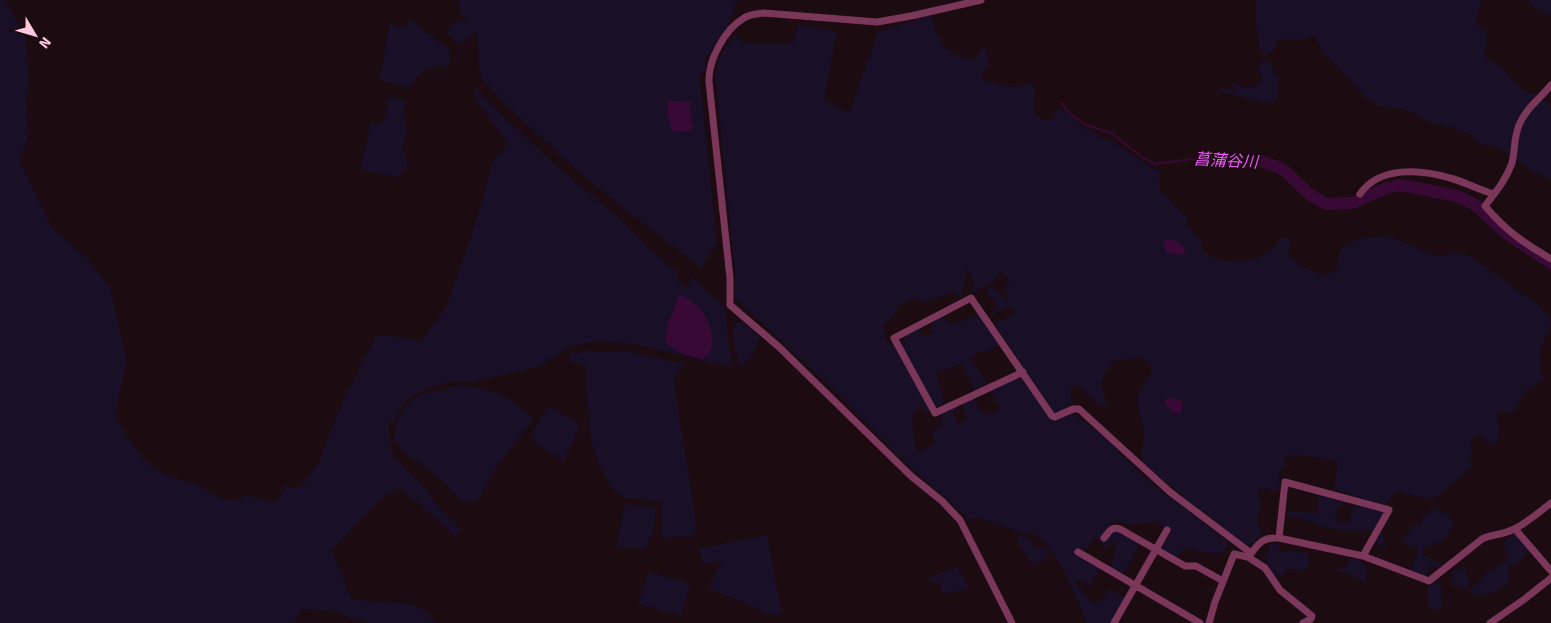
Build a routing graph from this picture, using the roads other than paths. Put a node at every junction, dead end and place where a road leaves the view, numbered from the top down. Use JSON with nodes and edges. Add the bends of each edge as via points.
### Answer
{"nodes":[{"id":1,"x":981,"y":0,"type":"edge"},
{"id":2,"x":1551,"y":85,"type":"edge"},
{"id":3,"x":1360,"y":194,"type":"dead end"},
{"id":4,"x":1494,"y":194,"type":"junction"},
{"id":5,"x":1551,"y":259,"type":"edge"},
{"id":6,"x":1023,"y":372,"type":"junction"},
{"id":7,"x":1551,"y":503,"type":"edge"},
{"id":8,"x":1515,"y":529,"type":"junction"},
{"id":9,"x":1167,"y":530,"type":"dead end"},
{"id":10,"x":1104,"y":538,"type":"dead end"},
{"id":11,"x":1279,"y":538,"type":"junction"},
{"id":12,"x":1237,"y":543,"type":"junction"},
{"id":13,"x":1156,"y":549,"type":"junction"},
{"id":14,"x":1078,"y":552,"type":"dead end"},
{"id":15,"x":1234,"y":554,"type":"junction"},
{"id":16,"x":1250,"y":555,"type":"junction"},
{"id":17,"x":1364,"y":556,"type":"junction"},
{"id":18,"x":1551,"y":571,"type":"edge"},
{"id":19,"x":1551,"y":578,"type":"edge"},
{"id":20,"x":1223,"y":581,"type":"junction"},
{"id":21,"x":1136,"y":586,"type":"junction"},
{"id":22,"x":1012,"y":623,"type":"edge"},
{"id":23,"x":1114,"y":623,"type":"edge"},
{"id":24,"x":1200,"y":623,"type":"edge"},
{"id":25,"x":1209,"y":623,"type":"edge"},
{"id":26,"x":1303,"y":623,"type":"edge"},
{"id":27,"x":1490,"y":623,"type":"edge"}],
"edges":[{"from":1,"to":22,"type":"street","via":[[877,22],[754,14],[740,21],[722,42],[709,74],[730,305],[779,346],[960,520]]},
{"from":2,"to":4,"type":"street","via":[[1524,116],[1508,172]]},
{"from":3,"to":4,"type":"street","via":[[1366,185],[1378,178],[1411,172],[1449,178]]},
{"from":4,"to":5,"type":"street","via":[[1485,206],[1490,213],[1516,237]]},
{"from":6,"to":6,"type":"street","via":[[971,298],[894,338],[935,413]]},
{"from":6,"to":12,"type":"street","via":[[1052,416],[1079,409],[1170,492]]},
{"from":7,"to":8,"type":"street"},
{"from":8,"to":17,"type":"street","via":[[1482,539],[1429,581]]},
{"from":8,"to":18,"type":"street"},
{"from":9,"to":13,"type":"street"},
{"from":10,"to":13,"type":"street","via":[[1115,528]]},
{"from":11,"to":16,"type":"street","via":[[1262,540]]},
{"from":11,"to":17,"type":"street"},
{"from":11,"to":17,"type":"street","via":[[1286,482],[1389,510]]},
{"from":12,"to":15,"type":"street"},
{"from":12,"to":16,"type":"street"},
{"from":13,"to":20,"type":"street","via":[[1185,566],[1196,566]]},
{"from":13,"to":21,"type":"street"},
{"from":14,"to":21,"type":"street"},
{"from":15,"to":16,"type":"street"},
{"from":15,"to":20,"type":"street"},
{"from":16,"to":26,"type":"street","via":[[1265,568],[1280,590],[1312,616]]},
{"from":19,"to":27,"type":"street"},
{"from":20,"to":25,"type":"street"},
{"from":21,"to":23,"type":"street"},
{"from":21,"to":24,"type":"street"}]}
